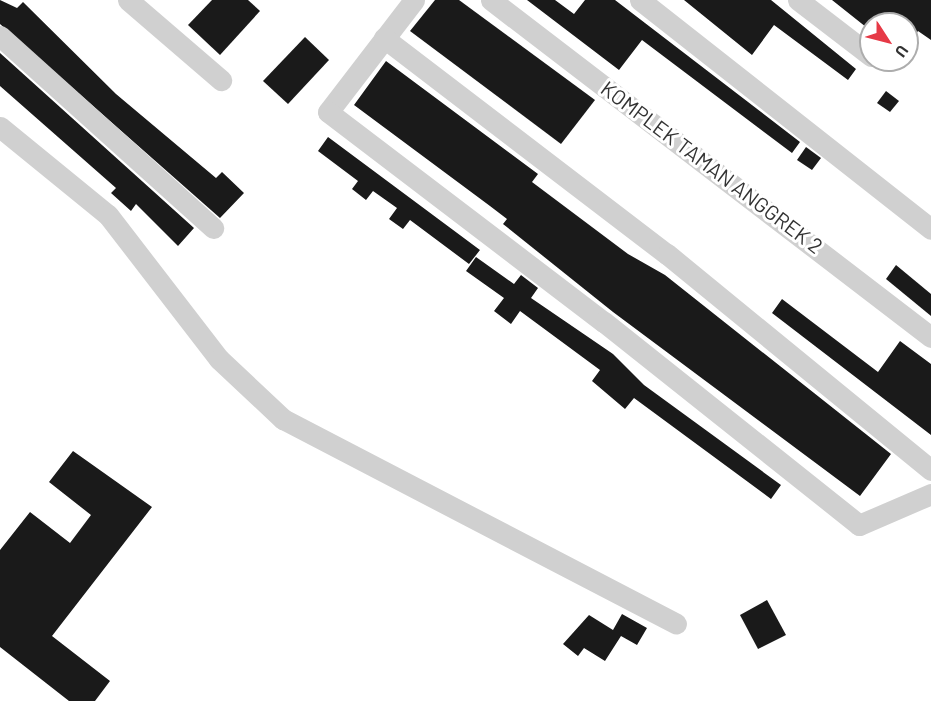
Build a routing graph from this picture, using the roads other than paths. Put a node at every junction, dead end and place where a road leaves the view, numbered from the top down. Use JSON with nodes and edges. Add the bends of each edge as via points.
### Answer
{"nodes":[{"id":1,"x":128,"y":0,"type":"edge"},
{"id":2,"x":414,"y":0,"type":"edge"},
{"id":3,"x":491,"y":0,"type":"edge"},
{"id":4,"x":640,"y":0,"type":"edge"},
{"id":5,"x":798,"y":0,"type":"edge"},
{"id":6,"x":0,"y":36,"type":"edge"},
{"id":7,"x":384,"y":38,"type":"junction"},
{"id":8,"x":859,"y":46,"type":"edge"},
{"id":9,"x":221,"y":80,"type":"dead end"},
{"id":10,"x":0,"y":127,"type":"edge"},
{"id":11,"x":213,"y":228,"type":"dead end"},
{"id":12,"x":931,"y":229,"type":"edge"},
{"id":13,"x":931,"y":337,"type":"edge"},
{"id":14,"x":931,"y":470,"type":"edge"},
{"id":15,"x":931,"y":494,"type":"edge"},
{"id":16,"x":676,"y":624,"type":"dead end"}],
"edges":[{"from":1,"to":9,"type":"street"},
{"from":2,"to":7,"type":"street"},
{"from":3,"to":13,"type":"street","name":"KOMPLEK TAMAN ANGGREK 2"},
{"from":4,"to":12,"type":"street"},
{"from":5,"to":8,"type":"street"},
{"from":6,"to":11,"type":"street"},
{"from":7,"to":14,"type":"street","via":[[667,254]]},
{"from":7,"to":15,"type":"street","via":[[328,112],[604,322],[860,525]]},
{"from":10,"to":16,"type":"street","via":[[108,215],[219,359],[283,419]]}]}
